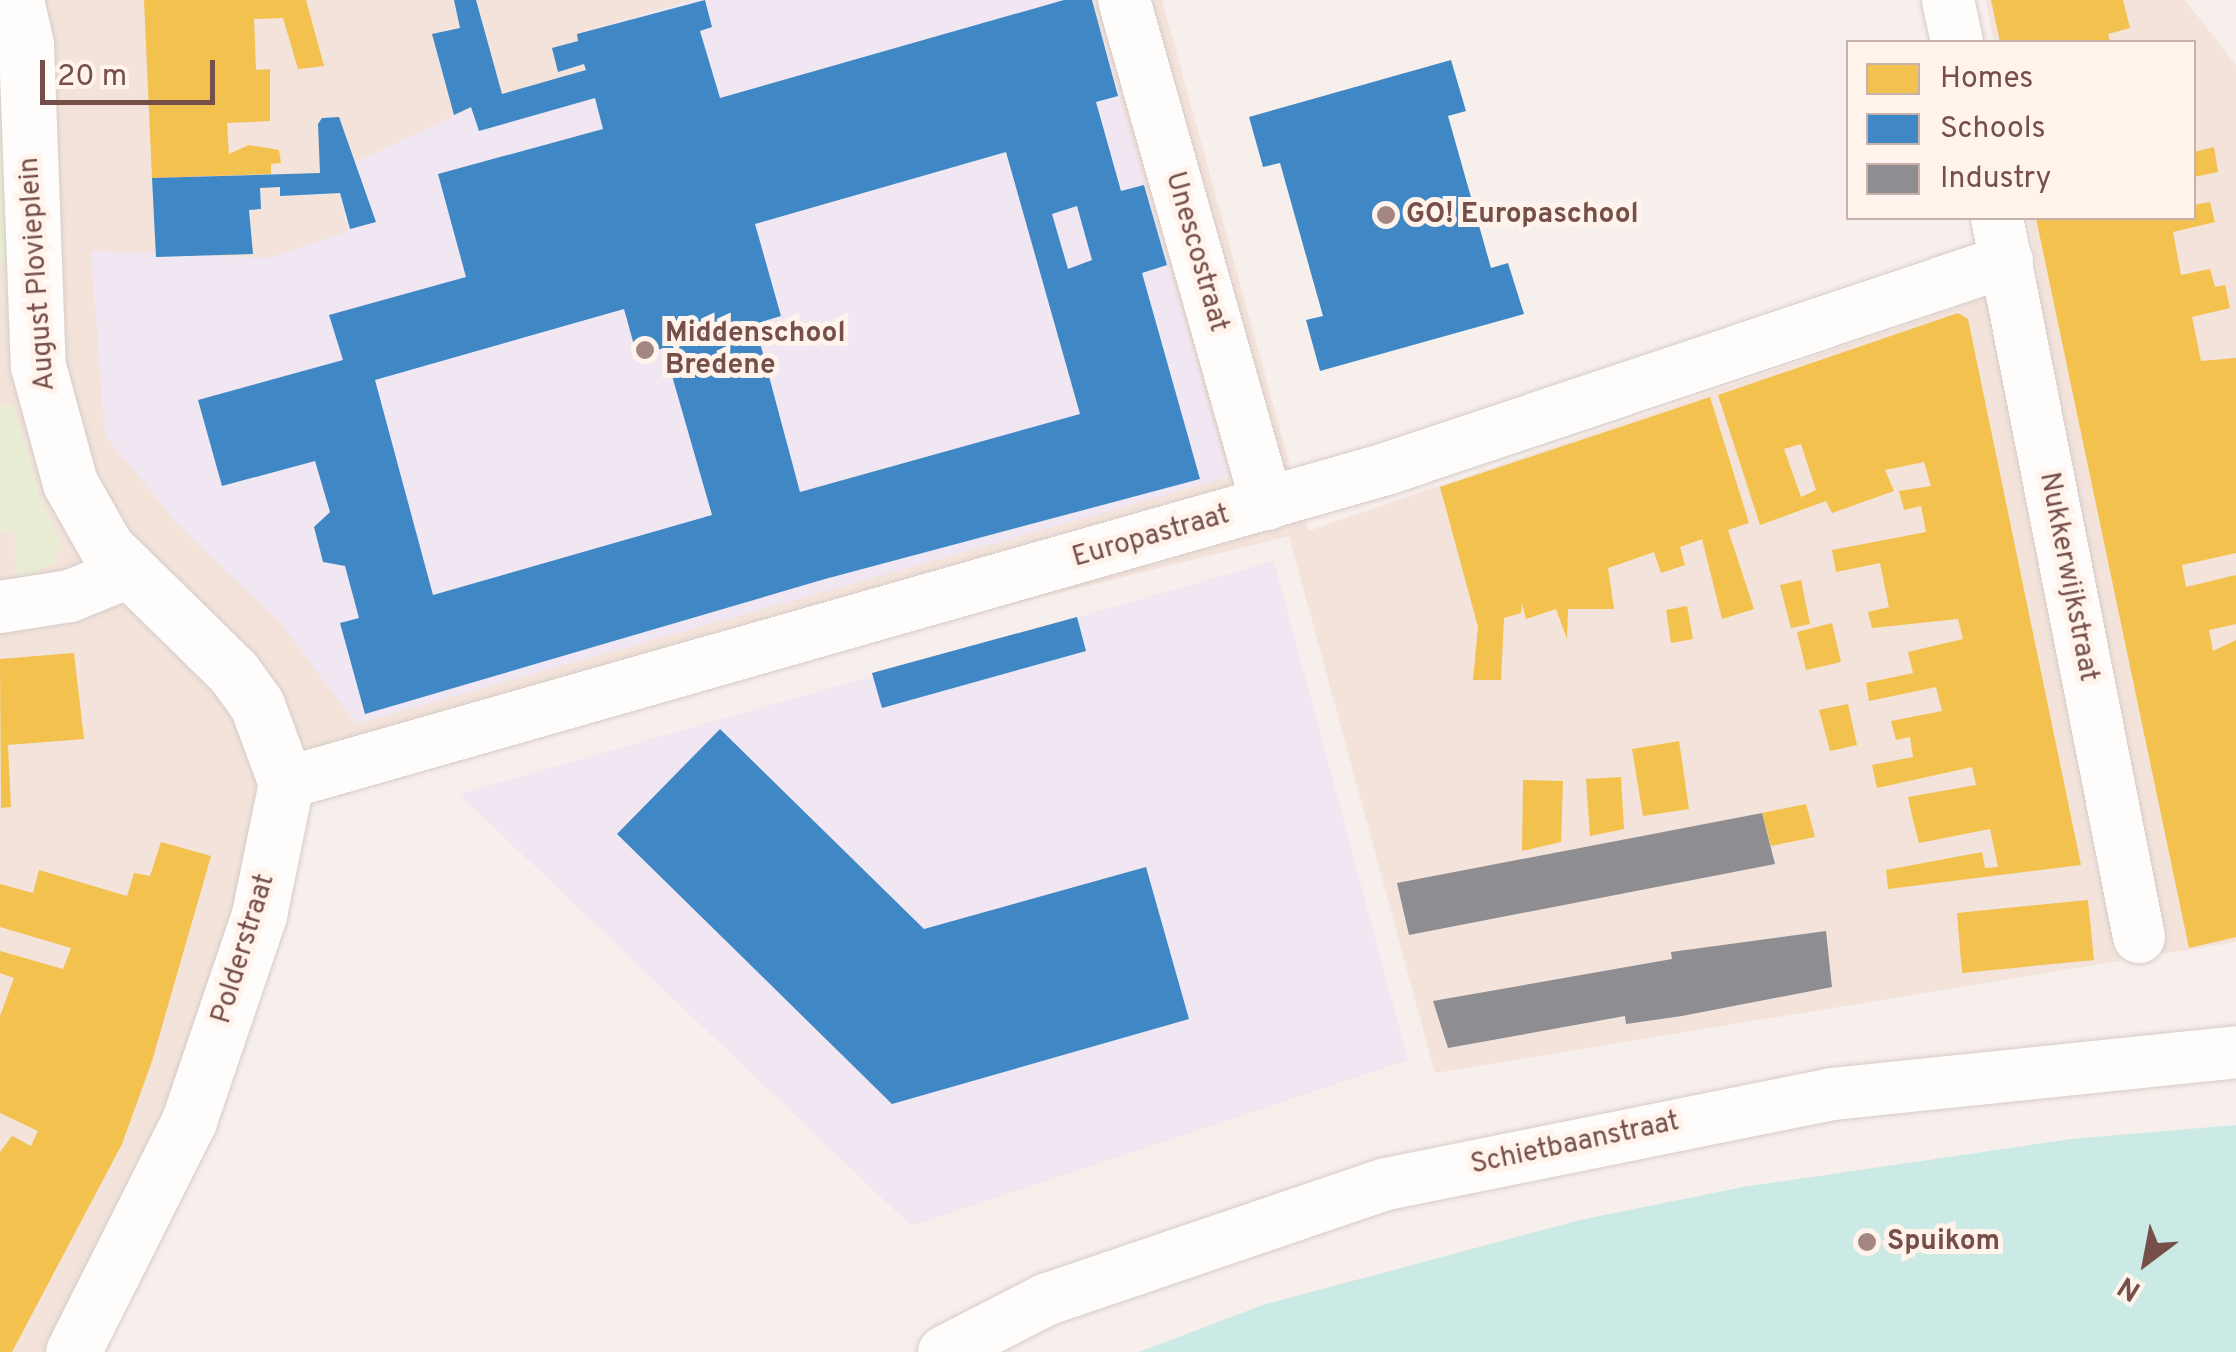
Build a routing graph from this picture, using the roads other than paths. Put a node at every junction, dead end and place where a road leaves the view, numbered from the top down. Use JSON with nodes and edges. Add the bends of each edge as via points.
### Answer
{"nodes":[{"id":1,"x":16,"y":0,"type":"edge"},
{"id":2,"x":1124,"y":0,"type":"edge"},
{"id":3,"x":1948,"y":0,"type":"edge"},
{"id":4,"x":1957,"y":40,"type":"edge"},
{"id":5,"x":2002,"y":239,"type":"edge"},
{"id":6,"x":1267,"y":504,"type":"junction"},
{"id":7,"x":129,"y":572,"type":"junction"},
{"id":8,"x":0,"y":607,"type":"edge"},
{"id":9,"x":286,"y":783,"type":"junction"},
{"id":10,"x":2139,"y":937,"type":"dead end"},
{"id":11,"x":2236,"y":1052,"type":"edge"},
{"id":12,"x":73,"y":1352,"type":"edge"},
{"id":13,"x":944,"y":1352,"type":"edge"}],
"edges":[{"from":1,"to":7,"type":"street","name":"August Plovieplein","via":[[26,44],[44,394],[86,517]]},
{"from":2,"to":6,"type":"street","name":"Unescostraat"},
{"from":3,"to":4,"type":"street"},
{"from":5,"to":6,"type":"street","name":"Europastraat"},
{"from":5,"to":10,"type":"street","name":"Nukkerwijkstraat"},
{"from":6,"to":9,"type":"street","name":"Europastraat"},
{"from":7,"to":8,"type":"street","via":[[70,596]]},
{"from":7,"to":9,"type":"street","via":[[234,673],[257,705]]},
{"from":9,"to":12,"type":"street","name":"Polderstraat","via":[[259,915],[189,1121]]},
{"from":11,"to":13,"type":"street","name":"Schietbaanstraat","via":[[1833,1094],[1386,1184],[1045,1300]]}]}
